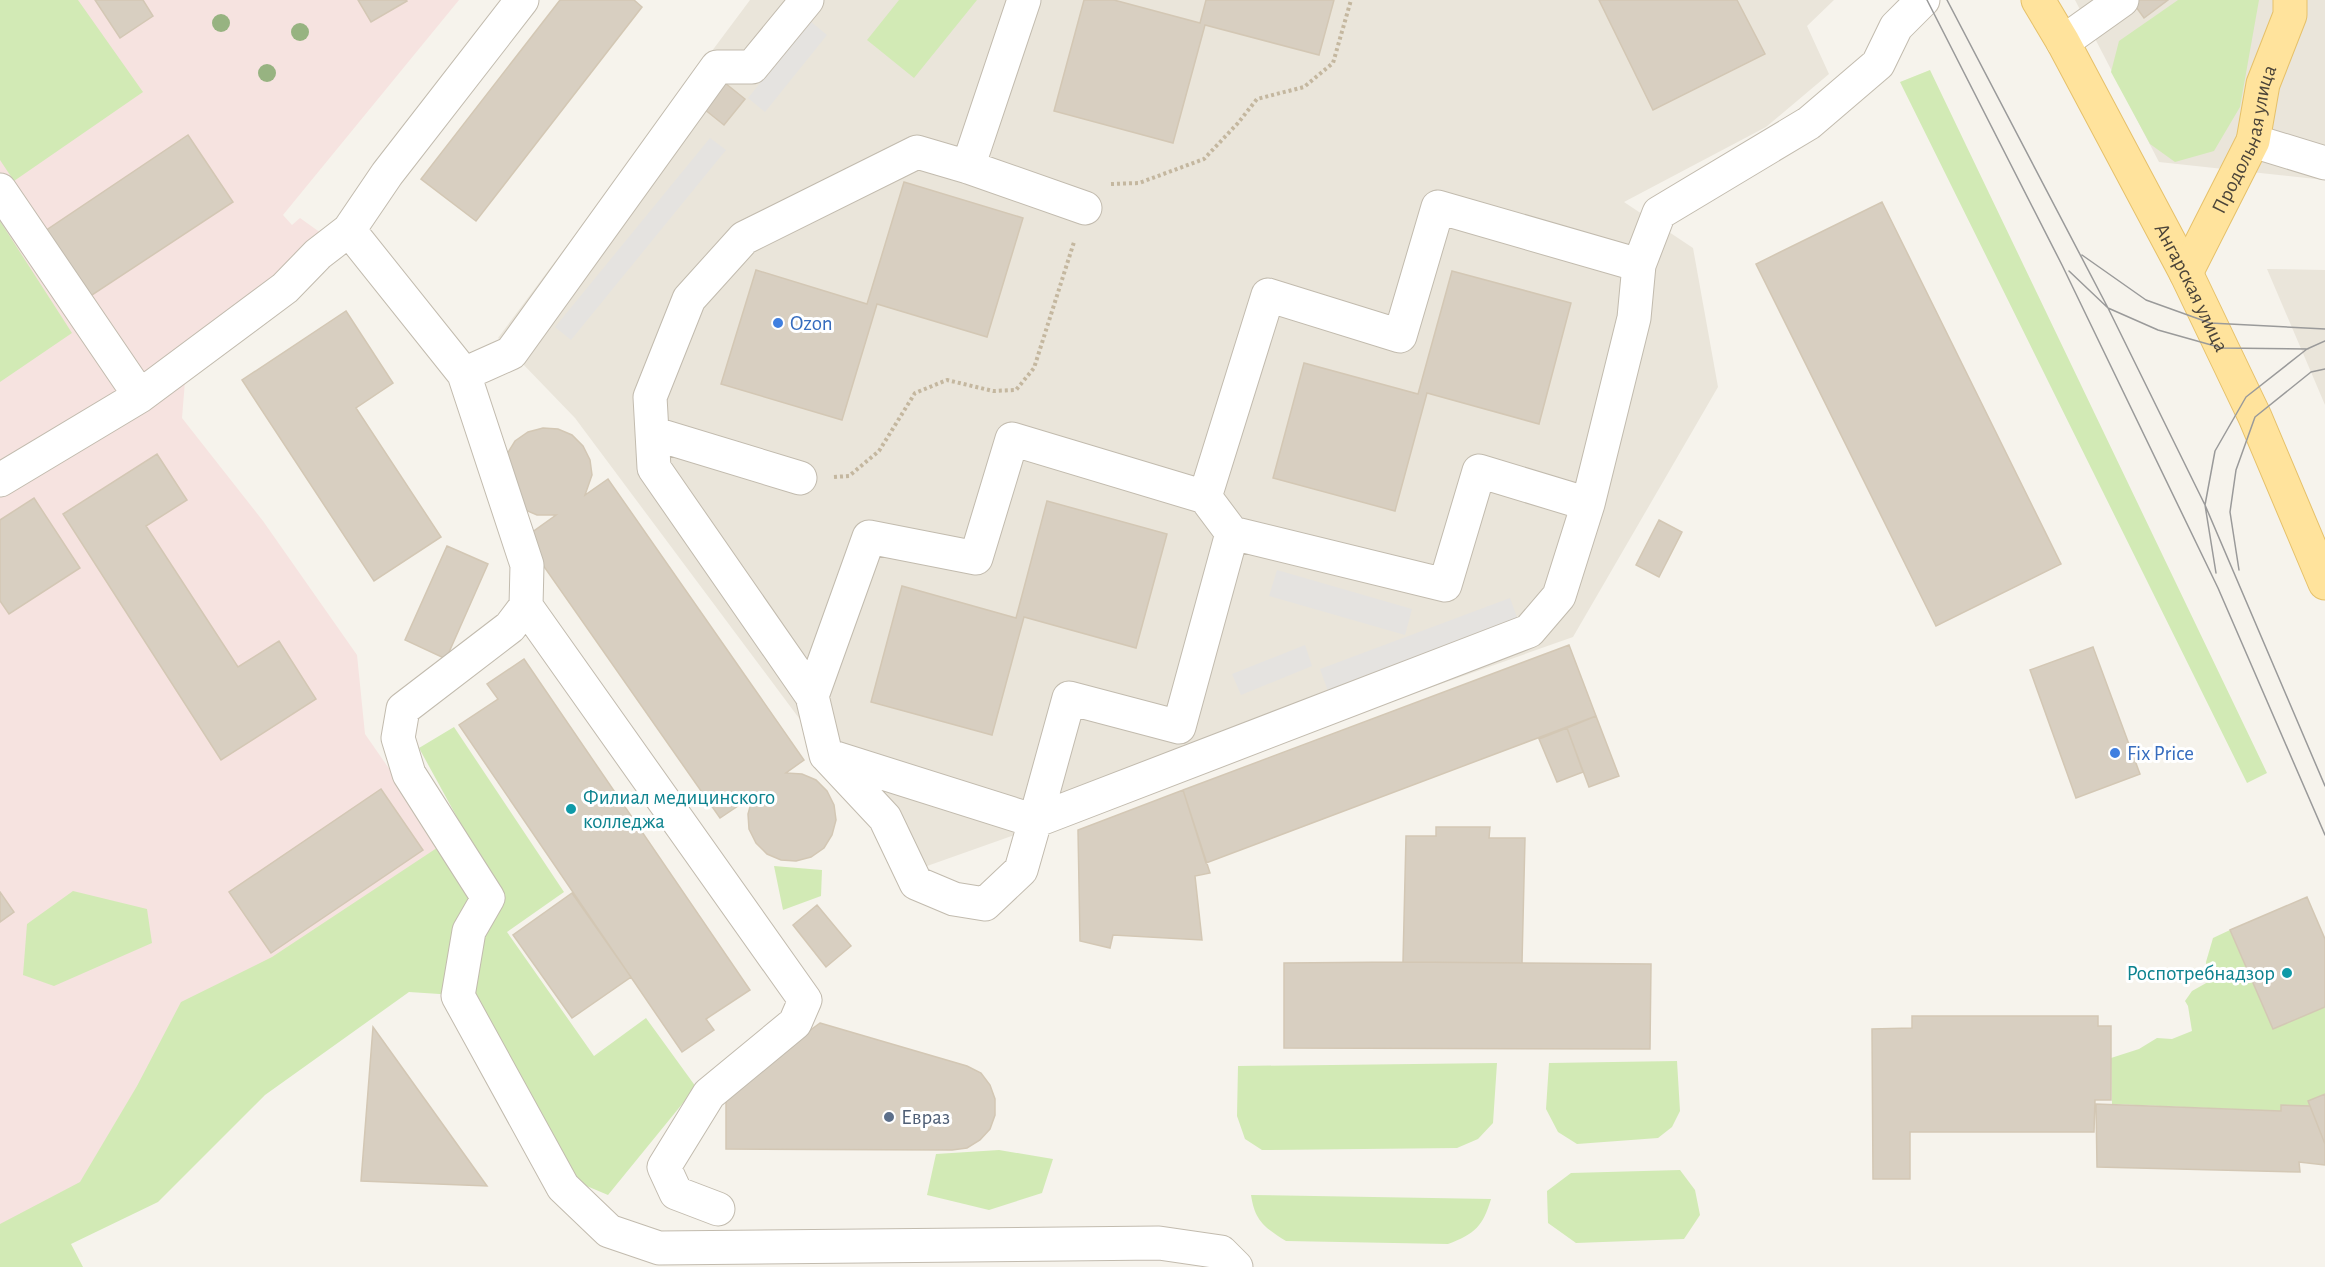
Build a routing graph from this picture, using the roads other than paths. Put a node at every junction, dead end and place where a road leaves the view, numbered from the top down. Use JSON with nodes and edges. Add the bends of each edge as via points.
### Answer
{"nodes":[{"id":1,"x":522,"y":0,"type":"edge"},
{"id":2,"x":807,"y":0,"type":"edge"},
{"id":3,"x":1024,"y":0,"type":"edge"},
{"id":4,"x":1923,"y":0,"type":"edge"},
{"id":5,"x":2038,"y":0,"type":"edge"},
{"id":6,"x":2122,"y":0,"type":"edge"},
{"id":7,"x":2294,"y":5,"type":"edge"},
{"id":8,"x":2063,"y":42,"type":"junction"},
{"id":9,"x":2253,"y":141,"type":"junction"},
{"id":10,"x":2325,"y":163,"type":"edge"},
{"id":11,"x":968,"y":167,"type":"junction"},
{"id":12,"x":0,"y":190,"type":"edge"},
{"id":13,"x":1084,"y":208,"type":"road end"},
{"id":14,"x":349,"y":230,"type":"junction"},
{"id":15,"x":1639,"y":265,"type":"junction"},
{"id":16,"x":2186,"y":273,"type":"junction"},
{"id":17,"x":464,"y":374,"type":"junction"},
{"id":18,"x":140,"y":396,"type":"junction"},
{"id":19,"x":652,"y":433,"type":"junction"},
{"id":20,"x":800,"y":478,"type":"road end"},
{"id":21,"x":0,"y":480,"type":"edge"},
{"id":22,"x":1205,"y":497,"type":"junction"},
{"id":23,"x":1588,"y":504,"type":"junction"},
{"id":24,"x":1232,"y":532,"type":"junction"},
{"id":25,"x":2325,"y":583,"type":"edge"},
{"id":26,"x":526,"y":606,"type":"junction"},
{"id":27,"x":812,"y":696,"type":"junction"},
{"id":28,"x":1179,"y":728,"type":"junction"},
{"id":29,"x":826,"y":755,"type":"junction"},
{"id":30,"x":1168,"y":769,"type":"junction"},
{"id":31,"x":1035,"y":820,"type":"junction"},
{"id":32,"x":718,"y":1209,"type":"dead end"},
{"id":33,"x":1236,"y":1267,"type":"edge"}],
"edges":[{"from":1,"to":14,"type":"street","via":[[387,174]]},
{"from":2,"to":17,"type":"street","via":[[752,67],[717,67],[511,353]]},
{"from":3,"to":11,"type":"street"},
{"from":4,"to":15,"type":"street","via":[[1896,27],[1878,64],[1809,123],[1659,213]]},
{"from":5,"to":8,"type":"main road","name":"Ангарская улица"},
{"from":6,"to":8,"type":"street"},
{"from":7,"to":9,"type":"main road","name":"Продольная улица","via":[[2263,84]]},
{"from":8,"to":16,"type":"main road","name":"Ангарская улица"},
{"from":9,"to":10,"type":"street"},
{"from":9,"to":16,"type":"main road","name":"Продольная улица"},
{"from":11,"to":13,"type":"street"},
{"from":11,"to":19,"type":"street","via":[[917,152],[744,238],[689,299],[650,397]]},
{"from":12,"to":18,"type":"street"},
{"from":14,"to":17,"type":"street"},
{"from":14,"to":18,"type":"street","via":[[318,254],[285,288]]},
{"from":15,"to":22,"type":"street","via":[[1438,207],[1400,336],[1268,296]]},
{"from":15,"to":23,"type":"street","via":[[1634,318]]},
{"from":16,"to":25,"type":"main road","name":"Ангарская улица","via":[[2255,417]]},
{"from":17,"to":26,"type":"street","via":[[527,565]]},
{"from":18,"to":21,"type":"street"},
{"from":19,"to":20,"type":"street"},
{"from":19,"to":27,"type":"street","via":[[654,468]]},
{"from":22,"to":24,"type":"street"},
{"from":22,"to":27,"type":"street","via":[[1012,439],[976,558],[869,537]]},
{"from":23,"to":24,"type":"street","via":[[1479,471],[1445,585]]},
{"from":23,"to":30,"type":"street","via":[[1559,596],[1529,631]]},
{"from":24,"to":28,"type":"street"},
{"from":26,"to":32,"type":"street","via":[[805,1000],[795,1023],[710,1095],[664,1167],[676,1193]]},
{"from":26,"to":33,"type":"street","via":[[510,627],[403,709],[398,738],[409,774],[488,898],[469,931],[458,996],[564,1187],[609,1231],[659,1248],[1159,1243],[1221,1252]]},
{"from":27,"to":29,"type":"street"},
{"from":28,"to":30,"type":"street"},
{"from":28,"to":31,"type":"street","via":[[1070,698]]},
{"from":29,"to":31,"type":"street"},
{"from":29,"to":31,"type":"street","via":[[885,818],[916,883],[954,899],[986,904],[1021,870]]},
{"from":30,"to":31,"type":"street"}]}
